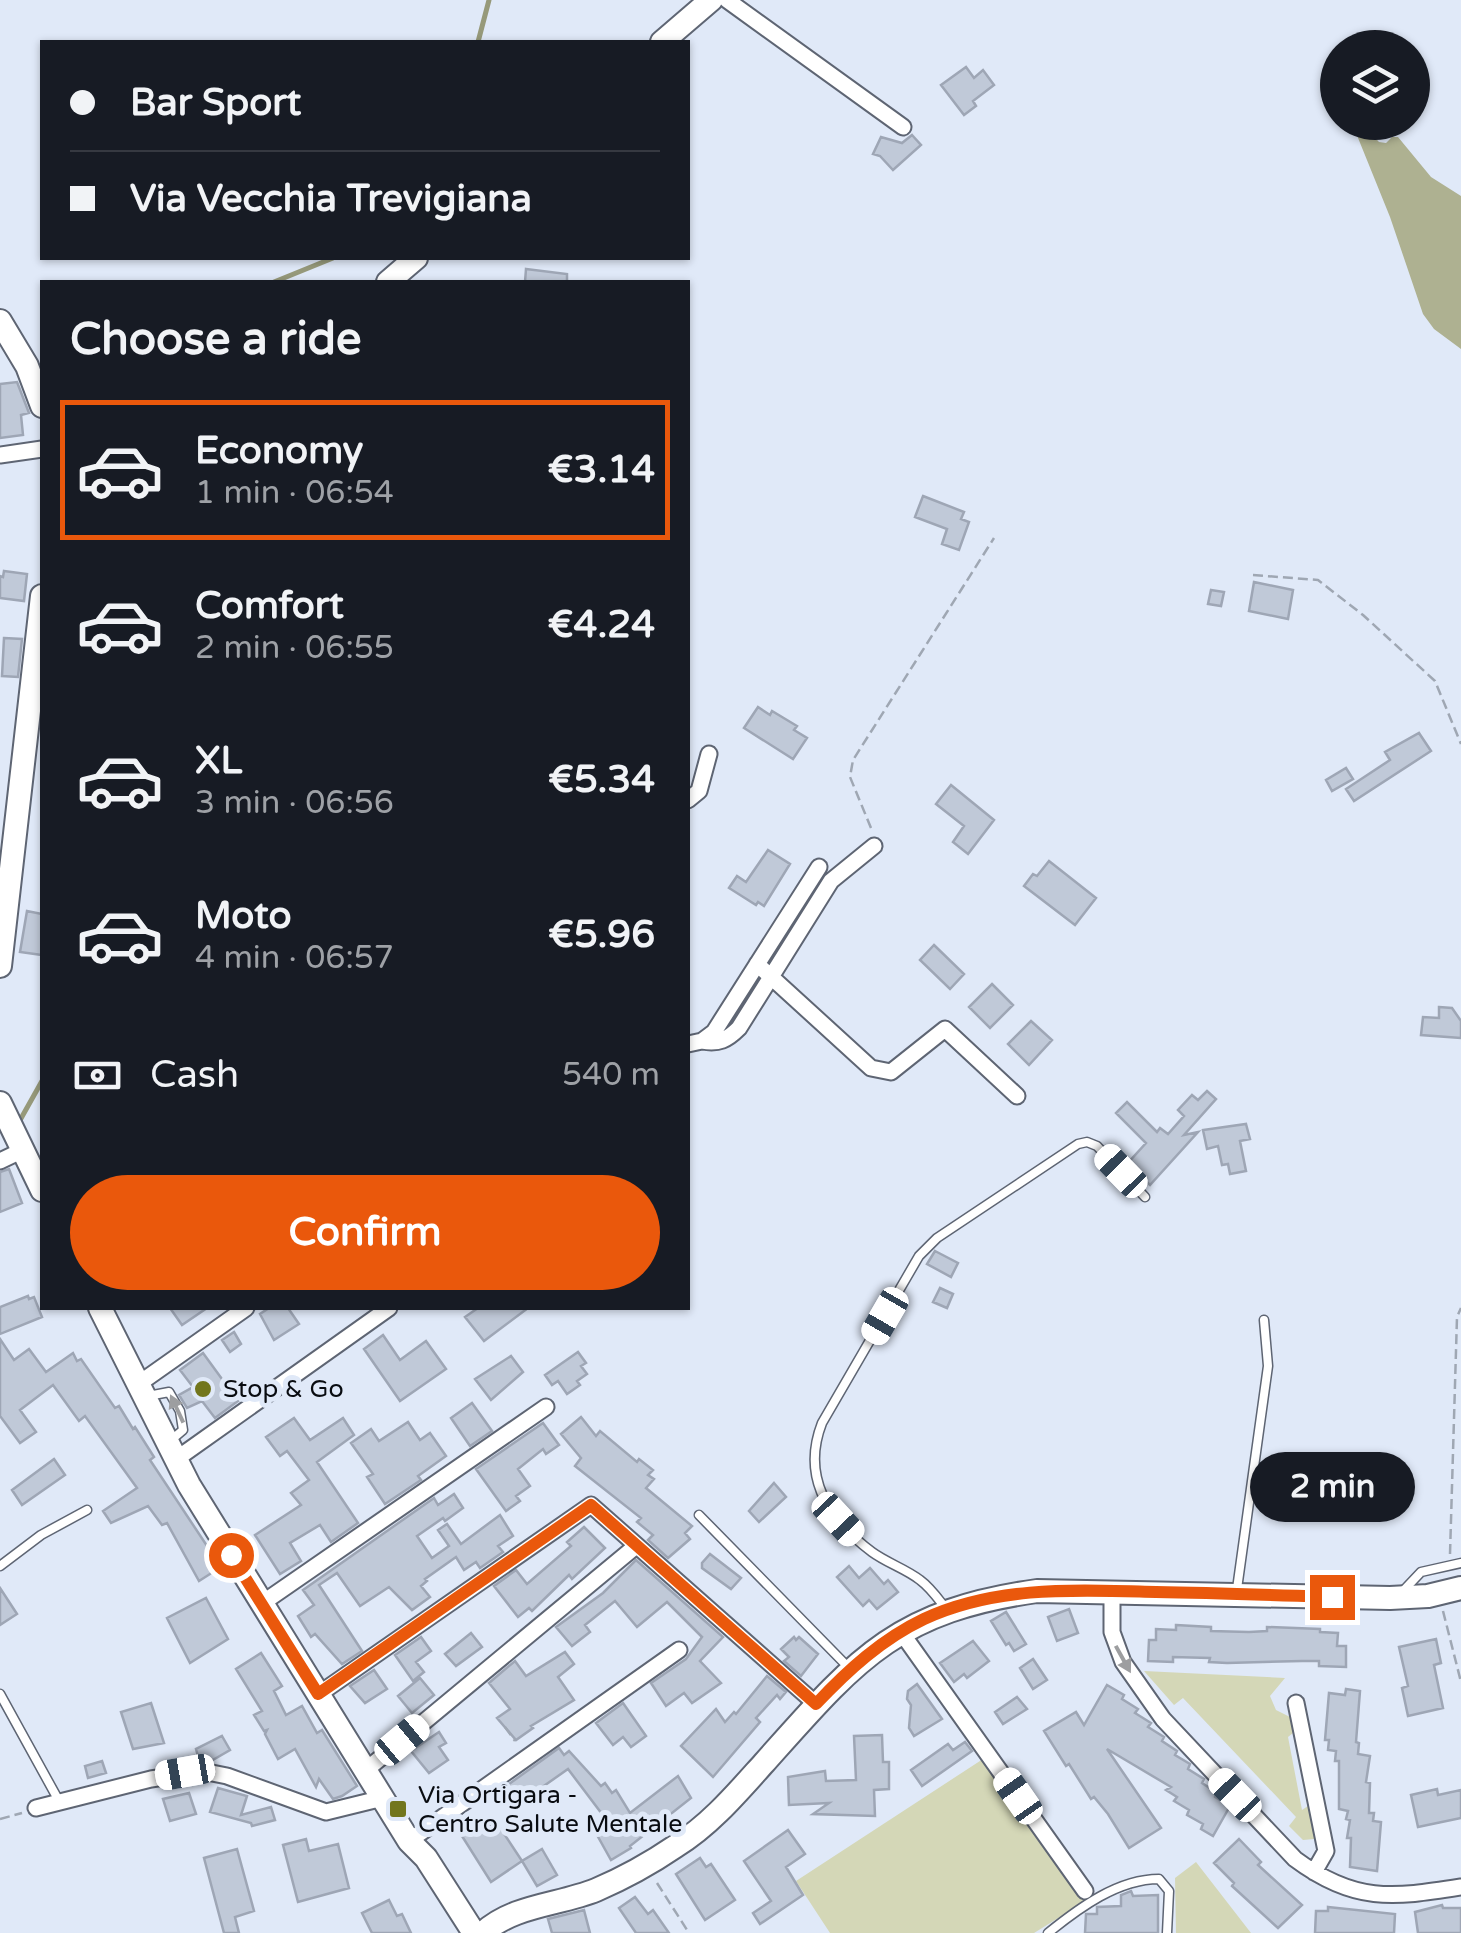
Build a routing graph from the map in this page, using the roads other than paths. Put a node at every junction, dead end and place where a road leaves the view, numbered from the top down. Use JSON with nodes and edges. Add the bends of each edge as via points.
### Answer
{"nodes":[{"id":1,"x":711,"y":0,"type":"edge"},
{"id":2,"x":727,"y":0,"type":"edge"},
{"id":3,"x":664,"y":40,"type":"edge"},
{"id":4,"x":903,"y":128,"type":"dead end"},
{"id":5,"x":414,"y":260,"type":"edge"},
{"id":6,"x":390,"y":280,"type":"edge"},
{"id":7,"x":0,"y":321,"type":"edge"},
{"id":8,"x":40,"y":401,"type":"edge"},
{"id":9,"x":40,"y":449,"type":"edge"},
{"id":10,"x":0,"y":455,"type":"edge"},
{"id":11,"x":40,"y":614,"type":"edge"},
{"id":12,"x":708,"y":754,"type":"dead end"},
{"id":13,"x":690,"y":798,"type":"edge"},
{"id":14,"x":873,"y":838,"type":"road end"},
{"id":15,"x":818,"y":867,"type":"dead end"},
{"id":16,"x":757,"y":964,"type":"junction"},
{"id":17,"x":0,"y":966,"type":"edge"},
{"id":18,"x":771,"y":977,"type":"junction"},
{"id":19,"x":695,"y":1042,"type":"edge"},
{"id":20,"x":1017,"y":1096,"type":"dead end"},
{"id":21,"x":2,"y":1106,"type":"edge"},
{"id":22,"x":20,"y":1144,"type":"junction"},
{"id":23,"x":0,"y":1161,"type":"edge"},
{"id":24,"x":40,"y":1186,"type":"edge"},
{"id":25,"x":1145,"y":1196,"type":"dead end"},
{"id":26,"x":101,"y":1310,"type":"edge"},
{"id":27,"x":243,"y":1310,"type":"edge"},
{"id":28,"x":386,"y":1310,"type":"edge"},
{"id":29,"x":1264,"y":1320,"type":"dead end"},
{"id":30,"x":140,"y":1391,"type":"junction"},
{"id":31,"x":546,"y":1407,"type":"dead end"},
{"id":32,"x":171,"y":1452,"type":"junction"},
{"id":33,"x":87,"y":1510,"type":"dead end"},
{"id":34,"x":698,"y":1514,"type":"dead end"},
{"id":35,"x":636,"y":1546,"type":"junction"},
{"id":36,"x":1457,"y":1564,"type":"edge"},
{"id":37,"x":0,"y":1566,"type":"edge"},
{"id":38,"x":1461,"y":1588,"type":"edge"},
{"id":39,"x":1112,"y":1591,"type":"junction"},
{"id":40,"x":1236,"y":1594,"type":"junction"},
{"id":41,"x":1397,"y":1598,"type":"junction"},
{"id":42,"x":261,"y":1604,"type":"junction"},
{"id":43,"x":947,"y":1610,"type":"junction"},
{"id":44,"x":901,"y":1632,"type":"junction"},
{"id":45,"x":679,"y":1650,"type":"dead end"},
{"id":46,"x":850,"y":1668,"type":"junction"},
{"id":47,"x":0,"y":1694,"type":"edge"},
{"id":48,"x":318,"y":1694,"type":"junction"},
{"id":49,"x":1296,"y":1703,"type":"dead end"},
{"id":50,"x":816,"y":1704,"type":"junction"},
{"id":51,"x":366,"y":1770,"type":"junction"},
{"id":52,"x":383,"y":1798,"type":"junction"},
{"id":53,"x":60,"y":1801,"type":"junction"},
{"id":54,"x":36,"y":1808,"type":"road end"},
{"id":55,"x":409,"y":1841,"type":"junction"},
{"id":56,"x":1314,"y":1872,"type":"junction"},
{"id":57,"x":1461,"y":1888,"type":"edge"},
{"id":58,"x":1085,"y":1890,"type":"dead end"},
{"id":59,"x":458,"y":1908,"type":"junction"},
{"id":60,"x":518,"y":1912,"type":"junction"},
{"id":61,"x":474,"y":1933,"type":"edge"},
{"id":62,"x":484,"y":1933,"type":"edge"},
{"id":63,"x":1048,"y":1933,"type":"edge"},
{"id":64,"x":1167,"y":1933,"type":"edge"}],
"edges":[{"from":1,"to":3,"type":"street"},
{"from":2,"to":4,"type":"street"},
{"from":5,"to":6,"type":"street"},
{"from":7,"to":8,"type":"street"},
{"from":9,"to":10,"type":"street"},
{"from":11,"to":17,"type":"street"},
{"from":12,"to":13,"type":"street","via":[[699,791]]},
{"from":14,"to":18,"type":"street","via":[[831,881]]},
{"from":15,"to":16,"type":"street"},
{"from":16,"to":18,"type":"street"},
{"from":16,"to":19,"type":"street","via":[[714,1032]]},
{"from":18,"to":19,"type":"street","via":[[730,1038]]},
{"from":18,"to":20,"type":"street","via":[[871,1068],[891,1072],[945,1029]]},
{"from":21,"to":22,"type":"street"},
{"from":22,"to":23,"type":"street"},
{"from":22,"to":24,"type":"street"},
{"from":25,"to":43,"type":"lane","via":[[1096,1146],[1078,1144],[937,1238],[919,1256],[822,1423],[814,1474],[827,1504],[858,1540],[921,1581]]},
{"from":26,"to":30,"type":"street"},
{"from":27,"to":30,"type":"street"},
{"from":28,"to":32,"type":"street"},
{"from":29,"to":40,"type":"lane","via":[[1268,1366]]},
{"from":30,"to":32,"type":"street"},
{"from":31,"to":42,"type":"street"},
{"from":32,"to":42,"type":"street"},
{"from":33,"to":37,"type":"lane"},
{"from":34,"to":46,"type":"lane"},
{"from":35,"to":48,"type":"street","via":[[591,1505]]},
{"from":35,"to":50,"type":"street"},
{"from":35,"to":51,"type":"street"},
{"from":36,"to":41,"type":"lane","via":[[1422,1572]]},
{"from":38,"to":41,"type":"street"},
{"from":39,"to":40,"type":"street"},
{"from":39,"to":43,"type":"street","via":[[1037,1591]]},
{"from":39,"to":56,"type":"street","one_way":true,"via":[[1117,1650],[1162,1719]]},
{"from":40,"to":41,"type":"street"},
{"from":42,"to":48,"type":"street"},
{"from":43,"to":44,"type":"street"},
{"from":44,"to":46,"type":"street"},
{"from":44,"to":58,"type":"street"},
{"from":45,"to":55,"type":"street"},
{"from":46,"to":50,"type":"street"},
{"from":47,"to":53,"type":"lane"},
{"from":48,"to":51,"type":"street"},
{"from":49,"to":56,"type":"street","via":[[1326,1851]]},
{"from":50,"to":60,"type":"street","via":[[737,1793],[680,1844],[595,1890]]},
{"from":51,"to":52,"type":"street"},
{"from":52,"to":53,"type":"street","via":[[326,1812],[202,1771]]},
{"from":52,"to":55,"type":"street"},
{"from":53,"to":54,"type":"street"},
{"from":55,"to":59,"type":"street"},
{"from":56,"to":57,"type":"street","via":[[1339,1887],[1378,1896]]},
{"from":59,"to":60,"type":"street"},
{"from":59,"to":61,"type":"street"},
{"from":60,"to":62,"type":"street"},
{"from":63,"to":64,"type":"lane","via":[[1118,1886],[1159,1879],[1169,1891]]}]}
